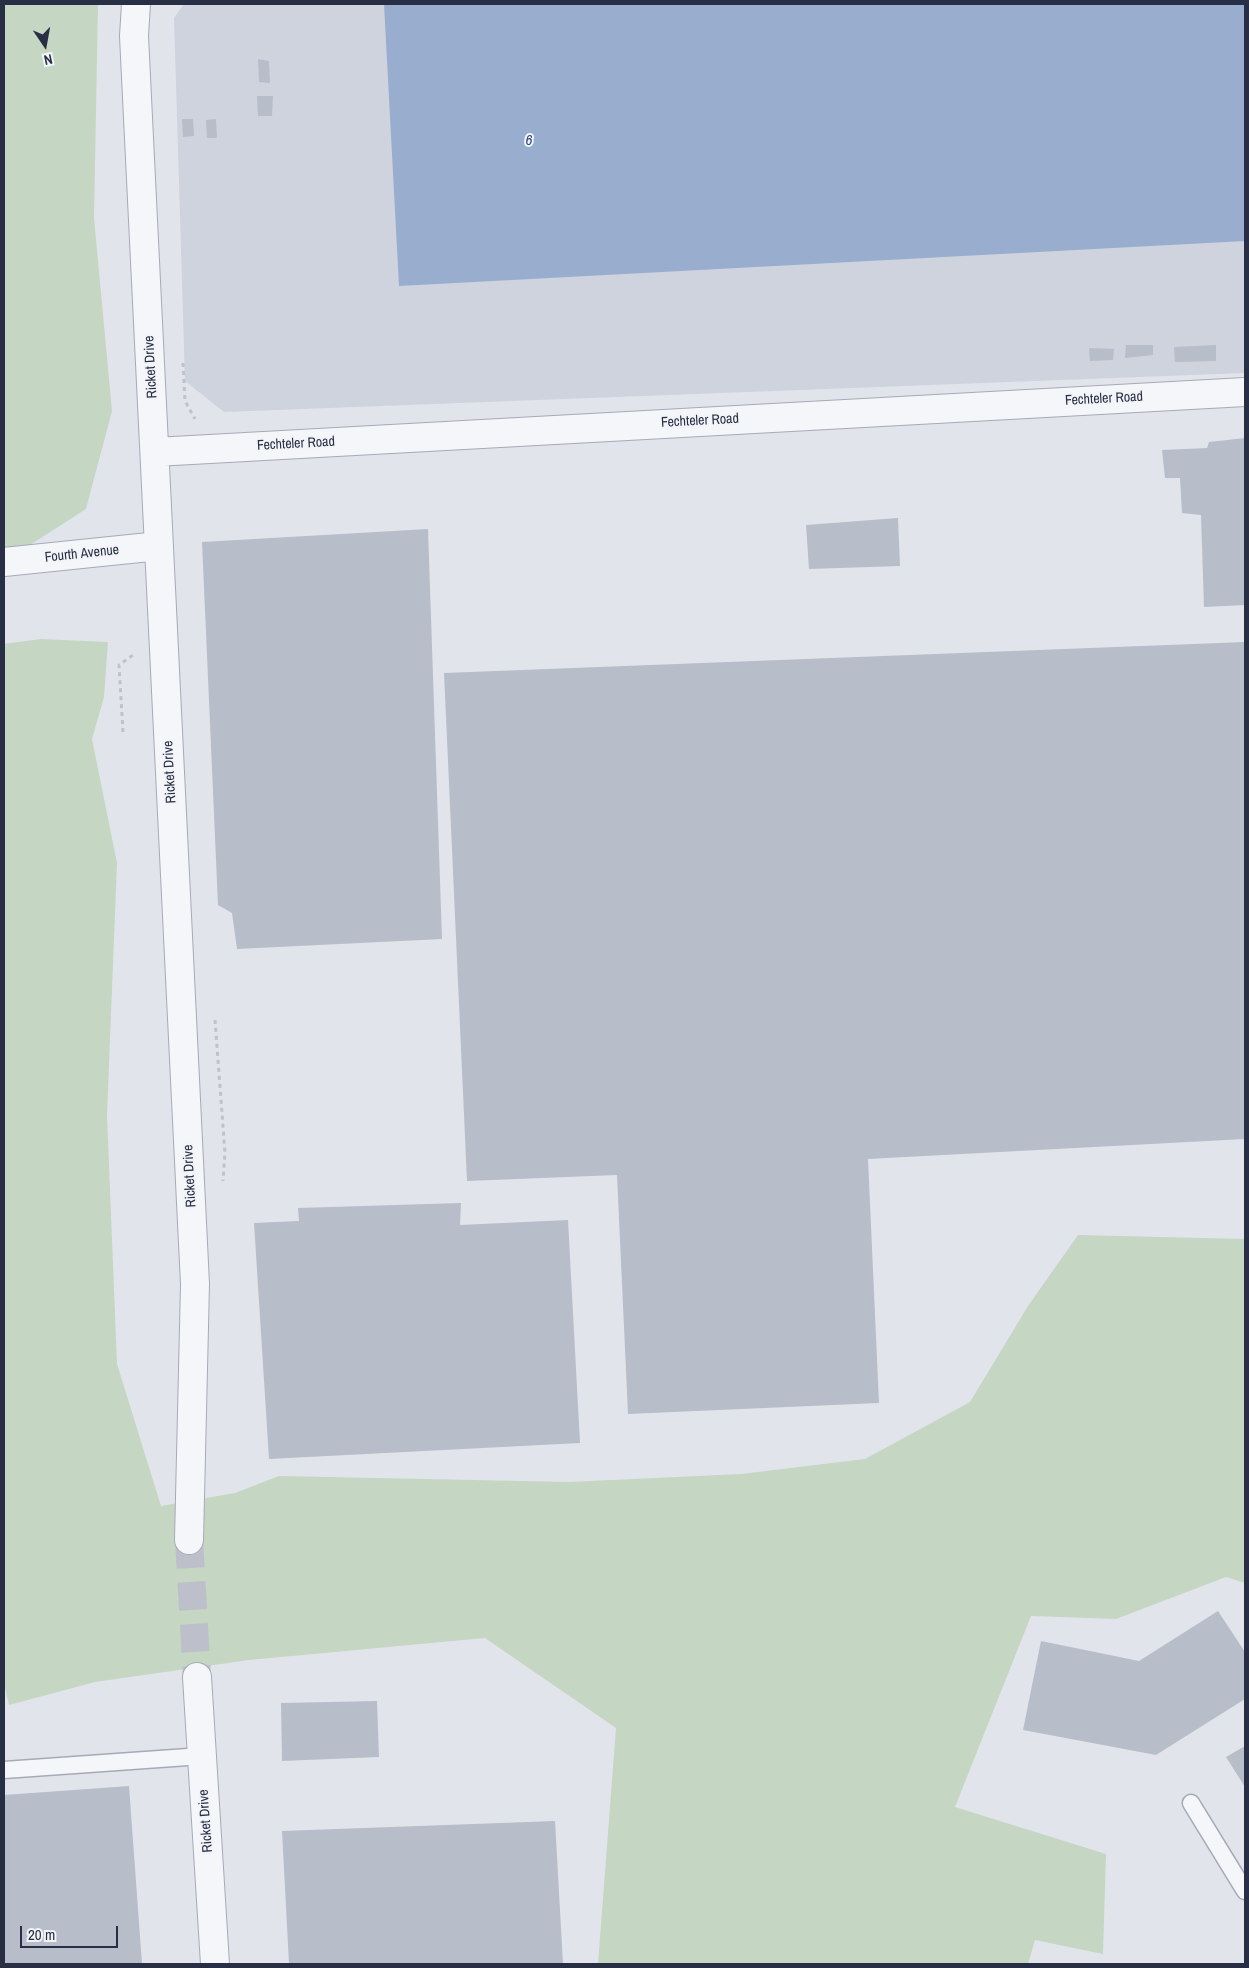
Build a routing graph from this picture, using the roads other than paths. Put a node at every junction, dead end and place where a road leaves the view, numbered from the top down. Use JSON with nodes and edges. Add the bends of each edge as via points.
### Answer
{"nodes":[{"id":1,"x":136,"y":4,"type":"edge"},
{"id":2,"x":1245,"y":392,"type":"edge"},
{"id":3,"x":155,"y":452,"type":"junction"},
{"id":4,"x":159,"y":546,"type":"junction"},
{"id":5,"x":4,"y":562,"type":"edge"},
{"id":6,"x":189,"y":1540,"type":"tunnel mouth"},
{"id":7,"x":197,"y":1678,"type":"tunnel mouth"},
{"id":8,"x":202,"y":1756,"type":"junction"},
{"id":9,"x":4,"y":1770,"type":"edge"},
{"id":10,"x":1191,"y":1803,"type":"dead end"},
{"id":11,"x":1245,"y":1891,"type":"edge"},
{"id":12,"x":215,"y":1964,"type":"edge"}],
"edges":[{"from":1,"to":3,"type":"street","name":"Ricket Drive","via":[[134,36]]},
{"from":2,"to":3,"type":"street","name":"Fechteler Road"},
{"from":3,"to":4,"type":"street","name":"Ricket Drive"},
{"from":4,"to":5,"type":"street","name":"Fourth Avenue"},
{"from":4,"to":6,"type":"street","name":"Ricket Drive","via":[[195,1284]]},
{"from":7,"to":8,"type":"street","name":"Ricket Drive"},
{"from":8,"to":9,"type":"lane"},
{"from":8,"to":12,"type":"street","name":"Ricket Drive"},
{"from":10,"to":11,"type":"lane"}]}
